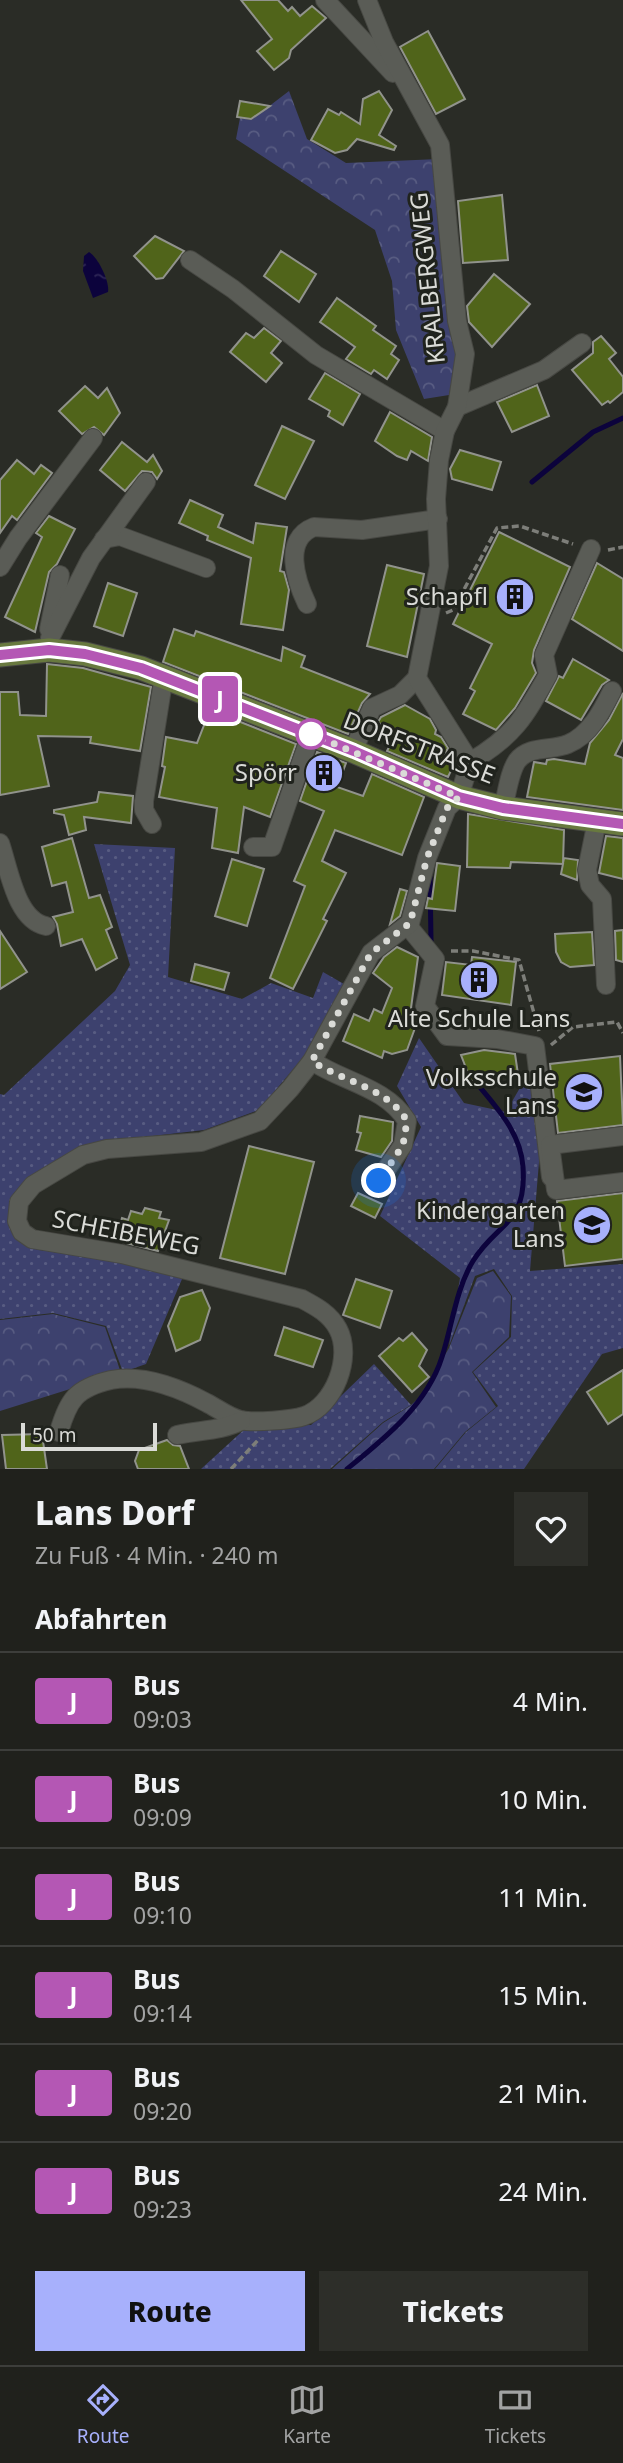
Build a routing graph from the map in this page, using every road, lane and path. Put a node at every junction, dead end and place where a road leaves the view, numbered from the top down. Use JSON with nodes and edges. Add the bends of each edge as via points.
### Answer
{"nodes":[{"id":1,"x":325,"y":0,"type":"edge"},
{"id":2,"x":367,"y":0,"type":"edge"},
{"id":3,"x":414,"y":93,"type":"junction"},
{"id":4,"x":190,"y":260,"type":"dead end"},
{"id":5,"x":582,"y":343,"type":"dead end"},
{"id":6,"x":457,"y":407,"type":"junction"},
{"id":7,"x":445,"y":430,"type":"junction"},
{"id":8,"x":93,"y":438,"type":"dead end"},
{"id":9,"x":145,"y":482,"type":"dead end"},
{"id":10,"x":438,"y":519,"type":"junction"},
{"id":11,"x":104,"y":539,"type":"junction"},
{"id":12,"x":623,"y":547,"type":"edge"},
{"id":13,"x":591,"y":549,"type":"junction"},
{"id":14,"x":0,"y":567,"type":"edge"},
{"id":15,"x":206,"y":568,"type":"dead end"},
{"id":16,"x":60,"y":575,"type":"dead end"},
{"id":17,"x":307,"y":604,"type":"dead end"},
{"id":18,"x":428,"y":620,"type":"junction"},
{"id":19,"x":50,"y":644,"type":"junction"},
{"id":20,"x":0,"y":655,"type":"edge"},
{"id":21,"x":164,"y":677,"type":"junction"},
{"id":22,"x":417,"y":678,"type":"junction"},
{"id":23,"x":612,"y":691,"type":"dead end"},
{"id":24,"x":311,"y":734,"type":"junction"},
{"id":25,"x":354,"y":751,"type":"junction"},
{"id":26,"x":470,"y":762,"type":"junction"},
{"id":27,"x":459,"y":797,"type":"junction"},
{"id":28,"x":503,"y":808,"type":"junction"},
{"id":29,"x":597,"y":821,"type":"junction"},
{"id":30,"x":152,"y":824,"type":"dead end"},
{"id":31,"x":623,"y":824,"type":"edge"},
{"id":32,"x":0,"y":843,"type":"edge"},
{"id":33,"x":253,"y":847,"type":"dead end"},
{"id":34,"x":46,"y":926,"type":"dead end"},
{"id":35,"x":408,"y":926,"type":"junction"},
{"id":36,"x":428,"y":951,"type":"junction"},
{"id":37,"x":606,"y":985,"type":"dead end"},
{"id":38,"x":623,"y":1033,"type":"edge"},
{"id":39,"x":535,"y":1048,"type":"junction"},
{"id":40,"x":312,"y":1061,"type":"junction"},
{"id":41,"x":623,"y":1136,"type":"edge"},
{"id":42,"x":551,"y":1177,"type":"dead end"},
{"id":43,"x":379,"y":1181,"type":"dead end"},
{"id":44,"x":623,"y":1182,"type":"edge"},
{"id":45,"x":278,"y":1419,"type":"junction"},
{"id":46,"x":241,"y":1421,"type":"junction"},
{"id":47,"x":59,"y":1432,"type":"dead end"},
{"id":48,"x":177,"y":1435,"type":"dead end"},
{"id":49,"x":231,"y":1469,"type":"edge"}],
"edges":[{"from":1,"to":3,"type":"street"},
{"from":2,"to":3,"type":"street","name":"KRALBERGWEG","via":[[384,42]]},
{"from":3,"to":6,"type":"street","name":"KRALBERGWEG","via":[[440,145],[457,321],[465,354]]},
{"from":4,"to":7,"type":"street","via":[[316,355]]},
{"from":5,"to":6,"type":"street","via":[[544,370]]},
{"from":6,"to":7,"type":"street","name":"KRALBERGWEG"},
{"from":7,"to":10,"type":"street","name":"KRALBERGWEG","via":[[437,473]]},
{"from":8,"to":14,"type":"street"},
{"from":9,"to":11,"type":"street"},
{"from":10,"to":17,"type":"street","via":[[362,530],[307,529],[297,541],[295,565],[296,582]]},
{"from":10,"to":18,"type":"street","name":"KRALBERGWEG","via":[[439,566]]},
{"from":11,"to":15,"type":"street","via":[[120,536]]},
{"from":11,"to":19,"type":"street","via":[[81,575]]},
{"from":12,"to":13,"type":"path"},
{"from":13,"to":18,"type":"path","via":[[530,528],[503,525],[492,533],[453,610]]},
{"from":13,"to":26,"type":"street","via":[[544,655],[548,675],[537,695],[519,726]]},
{"from":16,"to":19,"type":"street"},
{"from":18,"to":22,"type":"street","name":"KRALBERGWEG"},
{"from":19,"to":20,"type":"main road","name":"DORFSTRASSE"},
{"from":19,"to":21,"type":"main road","name":"DORFSTRASSE"},
{"from":21,"to":24,"type":"main road","name":"DORFSTRASSE"},
{"from":21,"to":30,"type":"street","via":[[144,801]]},
{"from":22,"to":25,"type":"street","via":[[400,695],[372,708]]},
{"from":22,"to":26,"type":"street"},
{"from":23,"to":28,"type":"street","via":[[596,721],[574,741],[520,758]]},
{"from":24,"to":25,"type":"main road","name":"DORFSTRASSE"},
{"from":24,"to":33,"type":"street","via":[[272,847]]},
{"from":25,"to":27,"type":"main road","name":"DORFSTRASSE"},
{"from":26,"to":27,"type":"street"},
{"from":27,"to":28,"type":"main road","name":"DORFSTRASSE"},
{"from":27,"to":35,"type":"street","via":[[447,808],[432,845]]},
{"from":28,"to":29,"type":"main road","name":"DORFSTRASSE"},
{"from":29,"to":31,"type":"main road","name":"DORFSTRASSE"},
{"from":29,"to":37,"type":"street","via":[[587,870],[590,885],[602,899]]},
{"from":32,"to":34,"type":"street","via":[[26,913]]},
{"from":35,"to":36,"type":"street"},
{"from":35,"to":40,"type":"street","name":"SCHEIBEWEG","via":[[371,953]]},
{"from":36,"to":39,"type":"path","via":[[473,951],[519,960],[539,1031]]},
{"from":36,"to":39,"type":"street","via":[[435,959],[425,1006],[447,1036],[497,1039]]},
{"from":38,"to":39,"type":"path","via":[[617,1022],[573,1027],[548,1049]]},
{"from":39,"to":42,"type":"street"},
{"from":40,"to":43,"type":"street","via":[[381,1096],[407,1121],[403,1145]]},
{"from":40,"to":45,"type":"street","name":"SCHEIBEWEG","via":[[260,1121],[201,1142],[83,1155],[33,1185],[16,1214],[22,1232],[32,1239],[122,1254],[244,1283],[321,1309],[341,1336],[341,1371],[322,1404],[306,1416]]},
{"from":41,"to":44,"type":"street","via":[[551,1145],[556,1190]]},
{"from":45,"to":46,"type":"street","name":"SCHEIBEWEG"},
{"from":45,"to":49,"type":"path"},
{"from":46,"to":47,"type":"street","via":[[140,1377],[81,1390],[66,1406]]},
{"from":46,"to":48,"type":"street","name":"SCHEIBEWEG","via":[[225,1429]]}]}
